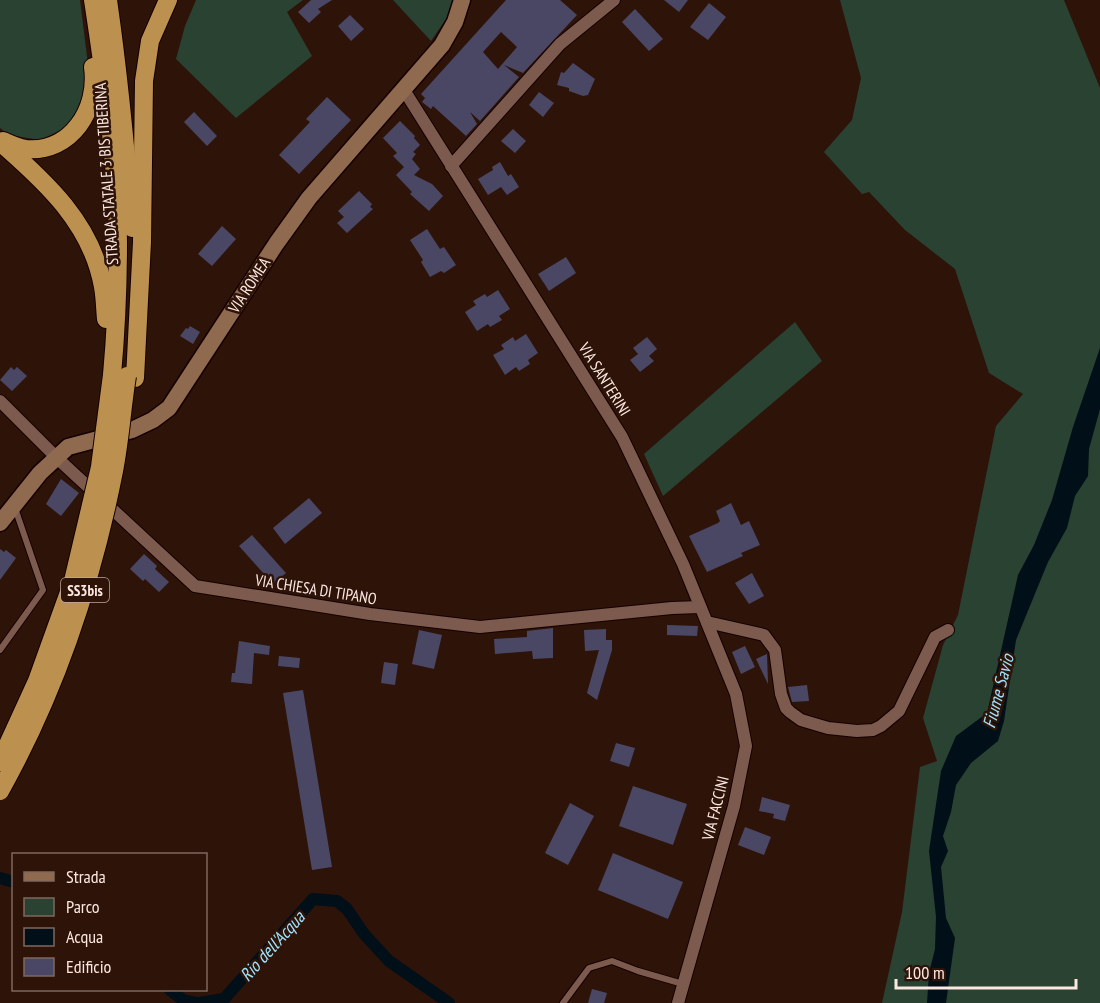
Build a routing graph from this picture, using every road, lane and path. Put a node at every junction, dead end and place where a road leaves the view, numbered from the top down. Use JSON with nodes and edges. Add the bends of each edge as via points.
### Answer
{"nodes":[{"id":1,"x":88,"y":0,"type":"edge"},
{"id":2,"x":93,"y":0,"type":"edge"},
{"id":3,"x":108,"y":0,"type":"edge"},
{"id":4,"x":168,"y":0,"type":"edge"},
{"id":5,"x":462,"y":0,"type":"edge"},
{"id":6,"x":614,"y":0,"type":"edge"},
{"id":7,"x":404,"y":90,"type":"junction"},
{"id":8,"x":0,"y":141,"type":"edge"},
{"id":9,"x":451,"y":166,"type":"junction"},
{"id":10,"x":119,"y":376,"type":"junction"},
{"id":11,"x":0,"y":401,"type":"edge"},
{"id":12,"x":57,"y":458,"type":"junction"},
{"id":13,"x":107,"y":469,"type":"junction"},
{"id":14,"x":14,"y":504,"type":"junction"},
{"id":15,"x":0,"y":523,"type":"edge"},
{"id":16,"x":700,"y":607,"type":"junction"},
{"id":17,"x":707,"y":622,"type":"junction"},
{"id":18,"x":948,"y":630,"type":"dead end"},
{"id":19,"x":0,"y":650,"type":"edge"},
{"id":20,"x":0,"y":762,"type":"edge"},
{"id":21,"x":0,"y":791,"type":"edge"},
{"id":22,"x":683,"y":984,"type":"junction"},
{"id":23,"x":563,"y":1003,"type":"edge"},
{"id":24,"x":678,"y":1003,"type":"edge"}],
"edges":[{"from":1,"to":8,"type":"highway","via":[[95,80],[91,105],[78,127],[61,142],[43,148],[24,148]]},
{"from":2,"to":10,"type":"highway","name":"STRADA STATALE 3 BIS TIBERINA","via":[[112,144],[118,240]]},
{"from":3,"to":10,"type":"highway","name":"STRADA STATALE 3 BIS TIBERINA","via":[[126,142],[132,241],[130,330]]},
{"from":4,"to":10,"type":"highway","via":[[150,41],[144,81],[142,242]]},
{"from":5,"to":7,"type":"main road","name":"VIA ROMEA","via":[[442,45]]},
{"from":6,"to":9,"type":"street","via":[[560,44]]},
{"from":7,"to":9,"type":"street","name":"VIA SANTERINI"},
{"from":7,"to":12,"type":"main road","name":"VIA ROMEA","via":[[309,198],[169,408],[132,430],[68,447]]},
{"from":8,"to":10,"type":"highway","via":[[59,196],[91,250],[103,286],[107,328]]},
{"from":9,"to":16,"type":"street","name":"VIA SANTERINI","via":[[622,437]]},
{"from":10,"to":13,"type":"highway","bridge":true,"via":[[98,423]]},
{"from":10,"to":13,"type":"highway","bridge":true,"via":[[129,426]]},
{"from":11,"to":12,"type":"street","name":"VIA CHIESA DI TIPANO"},
{"from":12,"to":14,"type":"main road","name":"VIA ROMEA"},
{"from":12,"to":16,"type":"street","name":"VIA CHIESA DI TIPANO","via":[[195,586],[480,627]]},
{"from":13,"to":20,"type":"highway","number":"SS3bis","bridge":true,"via":[[37,681]]},
{"from":13,"to":21,"type":"highway","number":"SS3bis","bridge":true,"via":[[83,596],[50,688]]},
{"from":14,"to":15,"type":"main road","name":"VIA ROMEA"},
{"from":14,"to":19,"type":"lane","via":[[43,590]]},
{"from":16,"to":17,"type":"street","name":"VIA SANTERINI"},
{"from":17,"to":18,"type":"street","via":[[764,635],[775,650],[786,708],[795,717],[828,728],[857,731],[873,730],[899,711],[935,637]]},
{"from":17,"to":22,"type":"street","name":"VIA FACCINI","via":[[736,694],[746,746],[734,806]]},
{"from":22,"to":23,"type":"lane","via":[[612,961],[588,968]]},
{"from":22,"to":24,"type":"street","name":"VIA FACCINI"}]}
